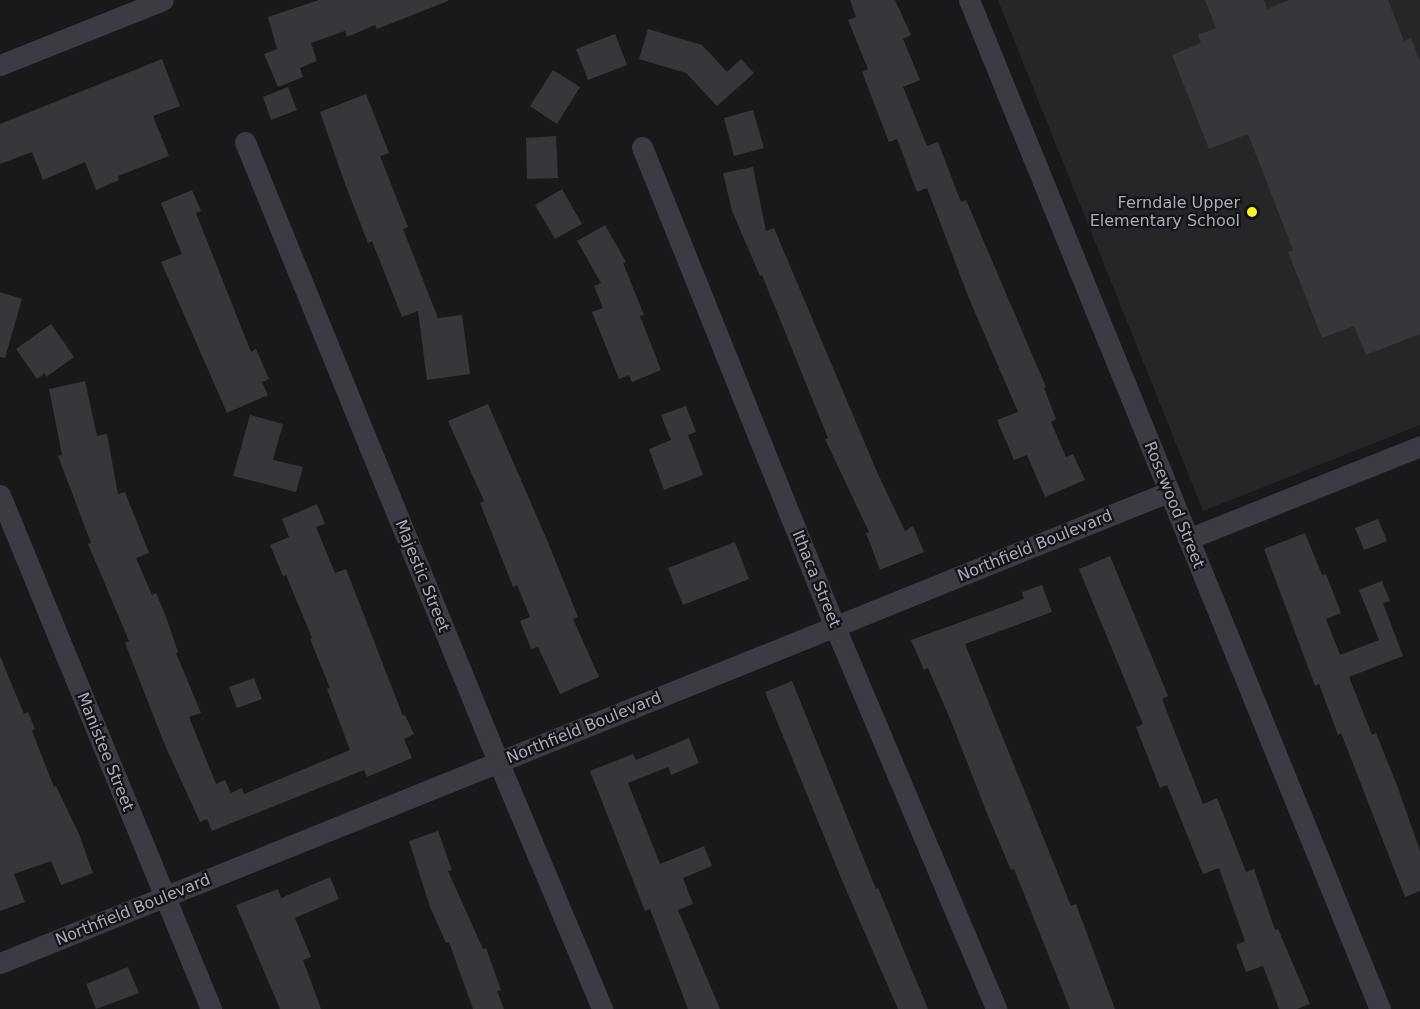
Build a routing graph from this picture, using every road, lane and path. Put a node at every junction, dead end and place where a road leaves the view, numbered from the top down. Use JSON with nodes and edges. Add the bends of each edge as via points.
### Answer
{"nodes":[{"id":1,"x":163,"y":0,"type":"edge"},
{"id":2,"x":969,"y":0,"type":"edge"},
{"id":3,"x":0,"y":64,"type":"edge"},
{"id":4,"x":245,"y":142,"type":"dead end"},
{"id":5,"x":642,"y":147,"type":"dead end"},
{"id":6,"x":1420,"y":446,"type":"edge"},
{"id":7,"x":1168,"y":492,"type":"junction"},
{"id":8,"x":0,"y":495,"type":"edge"},
{"id":9,"x":1188,"y":539,"type":"junction"},
{"id":10,"x":835,"y":627,"type":"junction"},
{"id":11,"x":498,"y":762,"type":"junction"},
{"id":12,"x":165,"y":897,"type":"junction"},
{"id":13,"x":0,"y":963,"type":"edge"},
{"id":14,"x":211,"y":1009,"type":"edge"},
{"id":15,"x":602,"y":1009,"type":"edge"},
{"id":16,"x":996,"y":1009,"type":"edge"},
{"id":17,"x":1380,"y":1009,"type":"edge"}],
"edges":[{"from":1,"to":3,"type":"street"},
{"from":2,"to":7,"type":"street","name":"Rosewood Street"},
{"from":4,"to":11,"type":"street","name":"Majestic Street"},
{"from":5,"to":10,"type":"street","name":"Ithaca Street"},
{"from":6,"to":9,"type":"street"},
{"from":7,"to":9,"type":"street","name":"Rosewood Street"},
{"from":7,"to":10,"type":"street","name":"Northfield Boulevard"},
{"from":8,"to":12,"type":"street","name":"Manistee Street"},
{"from":9,"to":17,"type":"street","name":"Rosewood Street"},
{"from":10,"to":11,"type":"street","name":"Northfield Boulevard"},
{"from":10,"to":16,"type":"street","name":"Ithaca Street"},
{"from":11,"to":12,"type":"street","name":"Northfield Boulevard"},
{"from":11,"to":15,"type":"street","name":"Majestic Street"},
{"from":12,"to":13,"type":"street","name":"Northfield Boulevard"},
{"from":12,"to":14,"type":"street","name":"Manistee Street"}]}
